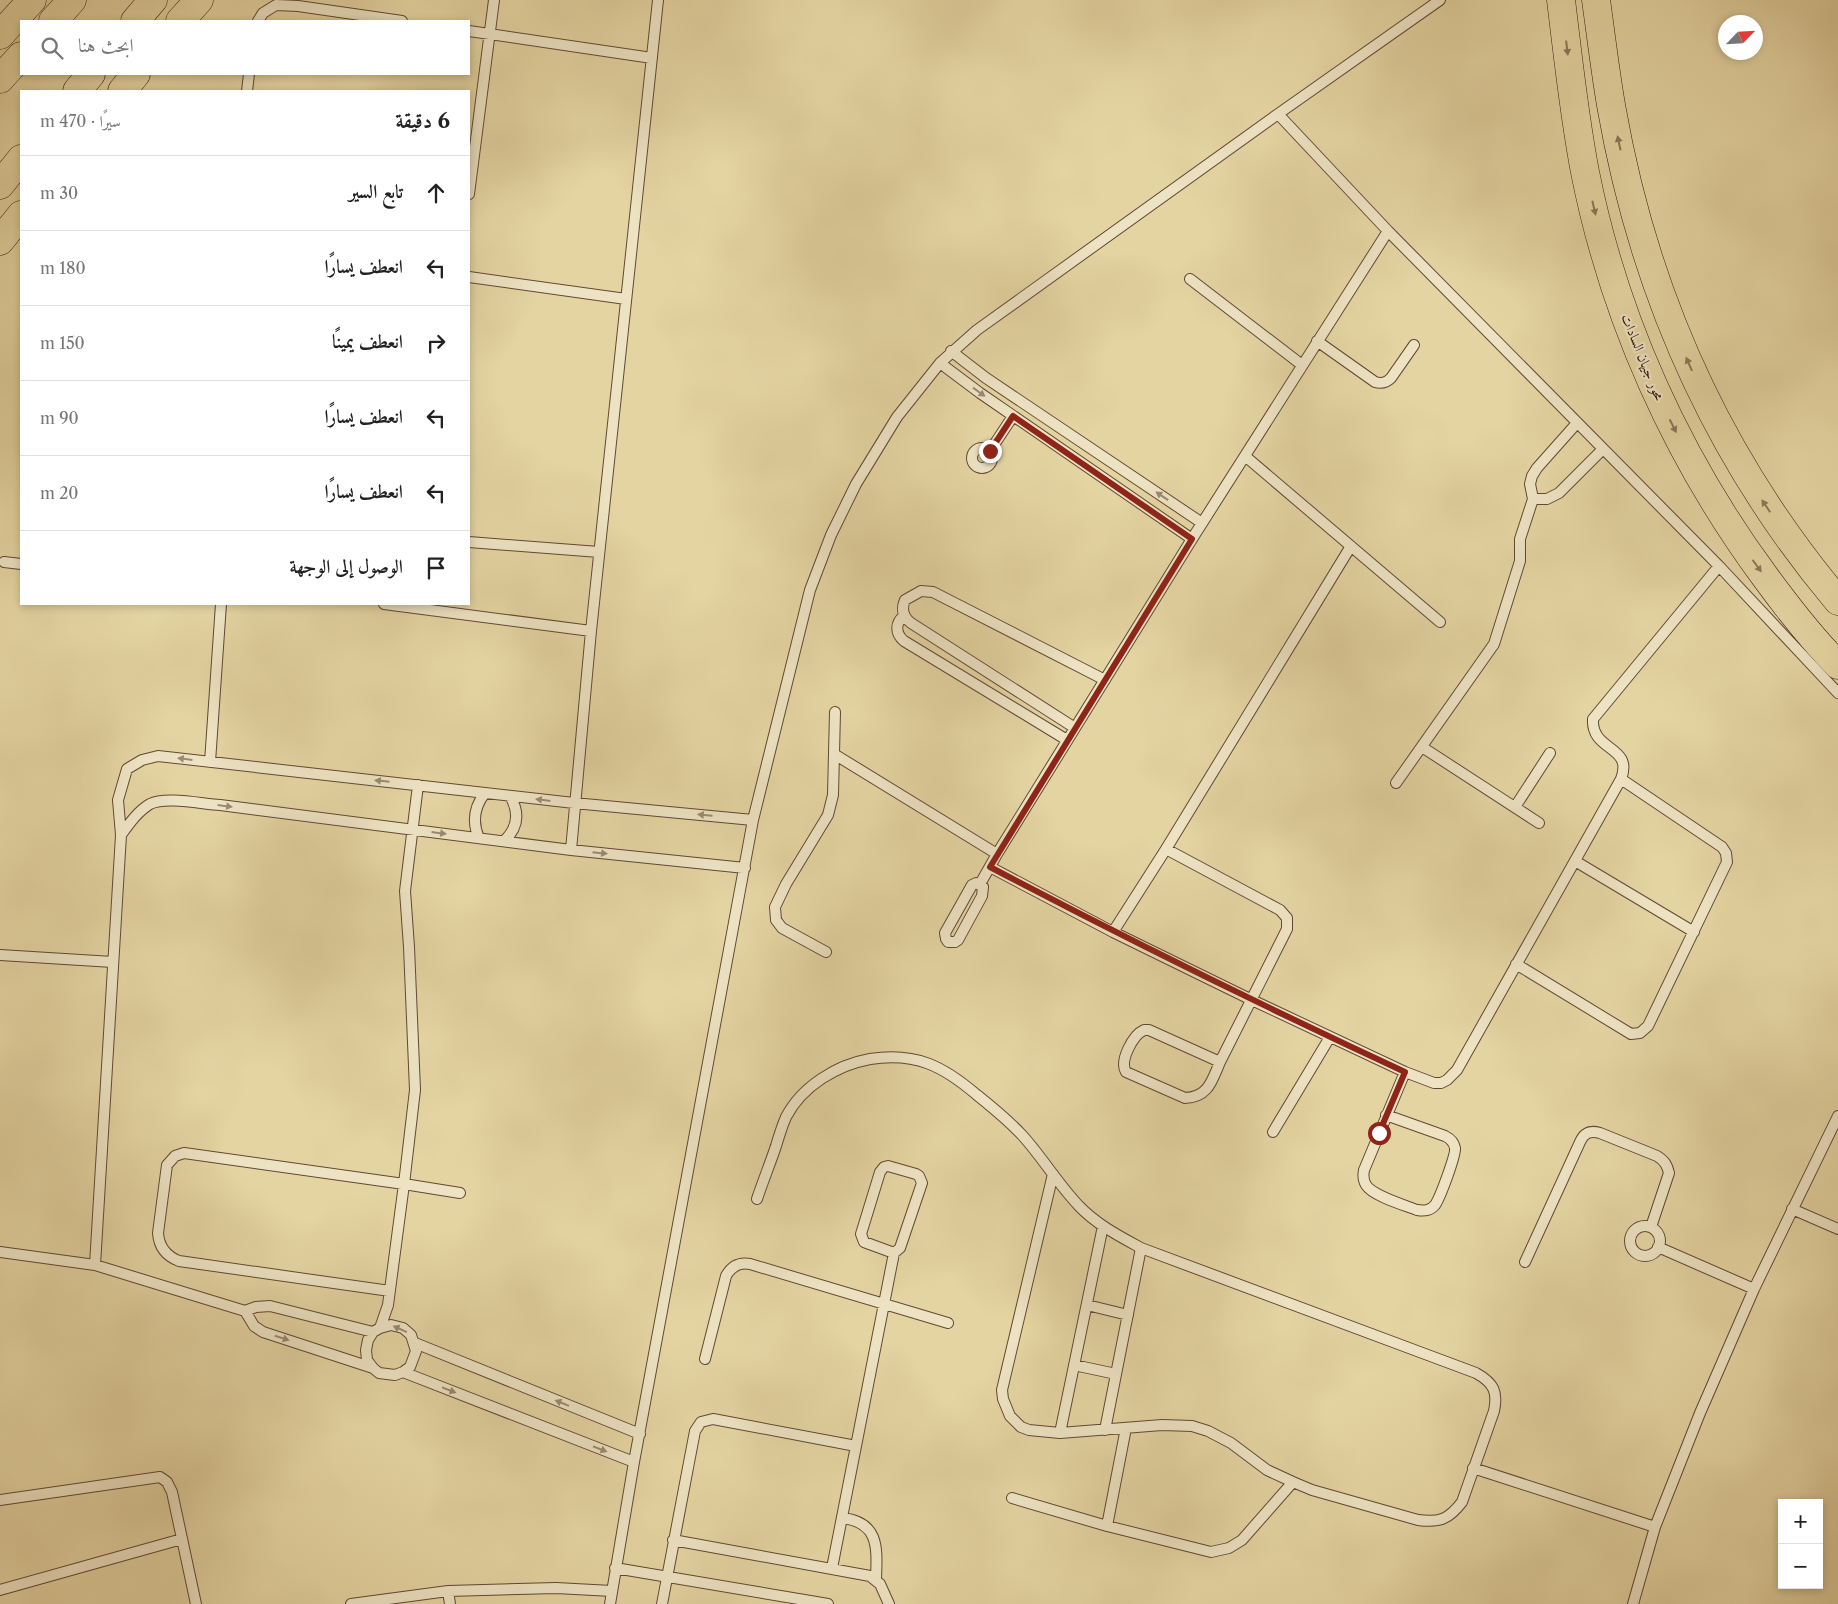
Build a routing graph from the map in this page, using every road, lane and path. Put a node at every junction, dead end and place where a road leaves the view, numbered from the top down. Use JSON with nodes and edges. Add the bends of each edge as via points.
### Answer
{"nodes":[{"id":1,"x":32,"y":0,"type":"edge"},
{"id":2,"x":72,"y":0,"type":"edge"},
{"id":3,"x":153,"y":0,"type":"edge"},
{"id":4,"x":199,"y":0,"type":"edge"},
{"id":5,"x":494,"y":0,"type":"edge"},
{"id":6,"x":658,"y":0,"type":"edge"},
{"id":7,"x":1440,"y":0,"type":"edge"},
{"id":8,"x":1561,"y":0,"type":"edge"},
{"id":9,"x":1596,"y":0,"type":"edge"},
{"id":10,"x":54,"y":20,"type":"edge"},
{"id":11,"x":136,"y":20,"type":"edge"},
{"id":12,"x":181,"y":20,"type":"edge"},
{"id":13,"x":259,"y":20,"type":"edge"},
{"id":14,"x":395,"y":20,"type":"edge"},
{"id":15,"x":470,"y":31,"type":"edge"},
{"id":16,"x":490,"y":34,"type":"junction"},
{"id":17,"x":0,"y":35,"type":"edge"},
{"id":18,"x":20,"y":57,"type":"edge"},
{"id":19,"x":652,"y":58,"type":"junction"},
{"id":20,"x":90,"y":75,"type":"edge"},
{"id":21,"x":135,"y":75,"type":"edge"},
{"id":22,"x":249,"y":75,"type":"edge"},
{"id":23,"x":0,"y":79,"type":"edge"},
{"id":24,"x":78,"y":90,"type":"edge"},
{"id":25,"x":123,"y":90,"type":"edge"},
{"id":26,"x":247,"y":90,"type":"edge"},
{"id":27,"x":1278,"y":114,"type":"junction"},
{"id":28,"x":20,"y":160,"type":"edge"},
{"id":29,"x":0,"y":185,"type":"edge"},
{"id":30,"x":470,"y":186,"type":"edge"},
{"id":31,"x":20,"y":216,"type":"edge"},
{"id":32,"x":1388,"y":231,"type":"junction"},
{"id":33,"x":0,"y":241,"type":"edge"},
{"id":34,"x":470,"y":277,"type":"edge"},
{"id":35,"x":1190,"y":280,"type":"dead end"},
{"id":36,"x":626,"y":299,"type":"junction"},
{"id":37,"x":1317,"y":340,"type":"junction"},
{"id":38,"x":1414,"y":345,"type":"dead end"},
{"id":39,"x":951,"y":351,"type":"junction"},
{"id":40,"x":940,"y":363,"type":"junction"},
{"id":41,"x":1302,"y":365,"type":"junction"},
{"id":42,"x":1013,"y":416,"type":"junction"},
{"id":43,"x":1577,"y":423,"type":"junction"},
{"id":44,"x":1603,"y":449,"type":"junction"},
{"id":45,"x":990,"y":451,"type":"dead end"},
{"id":46,"x":1245,"y":456,"type":"junction"},
{"id":47,"x":1533,"y":499,"type":"junction"},
{"id":48,"x":1202,"y":523,"type":"junction"},
{"id":49,"x":1192,"y":539,"type":"junction"},
{"id":50,"x":470,"y":542,"type":"edge"},
{"id":51,"x":1350,"y":546,"type":"junction"},
{"id":52,"x":599,"y":552,"type":"junction"},
{"id":53,"x":4,"y":562,"type":"dead end"},
{"id":54,"x":20,"y":564,"type":"edge"},
{"id":55,"x":1719,"y":566,"type":"junction"},
{"id":56,"x":1838,"y":601,"type":"edge"},
{"id":57,"x":221,"y":605,"type":"edge"},
{"id":58,"x":404,"y":605,"type":"edge"},
{"id":59,"x":425,"y":606,"type":"edge"},
{"id":60,"x":904,"y":616,"type":"junction"},
{"id":61,"x":1440,"y":622,"type":"dead end"},
{"id":62,"x":591,"y":631,"type":"junction"},
{"id":63,"x":970,"y":662,"type":"junction"},
{"id":64,"x":1838,"y":665,"type":"edge"},
{"id":65,"x":962,"y":676,"type":"junction"},
{"id":66,"x":1105,"y":680,"type":"junction"},
{"id":67,"x":1022,"y":694,"type":"junction"},
{"id":68,"x":1838,"y":694,"type":"edge"},
{"id":69,"x":1014,"y":708,"type":"junction"},
{"id":70,"x":834,"y":712,"type":"dead end"},
{"id":71,"x":1075,"y":728,"type":"junction"},
{"id":72,"x":1068,"y":740,"type":"junction"},
{"id":73,"x":1422,"y":747,"type":"junction"},
{"id":74,"x":1550,"y":753,"type":"dead end"},
{"id":75,"x":834,"y":754,"type":"junction"},
{"id":76,"x":210,"y":762,"type":"junction"},
{"id":77,"x":1622,"y":779,"type":"junction"},
{"id":78,"x":1396,"y":783,"type":"dead end"},
{"id":79,"x":418,"y":785,"type":"junction"},
{"id":80,"x":485,"y":793,"type":"junction"},
{"id":81,"x":510,"y":796,"type":"junction"},
{"id":82,"x":574,"y":803,"type":"junction"},
{"id":83,"x":1515,"y":807,"type":"junction"},
{"id":84,"x":753,"y":820,"type":"junction"},
{"id":85,"x":1539,"y":822,"type":"dead end"},
{"id":86,"x":412,"y":830,"type":"junction"},
{"id":87,"x":121,"y":835,"type":"junction"},
{"id":88,"x":479,"y":838,"type":"junction"},
{"id":89,"x":504,"y":841,"type":"junction"},
{"id":90,"x":1166,"y":849,"type":"junction"},
{"id":91,"x":571,"y":850,"type":"junction"},
{"id":92,"x":997,"y":854,"type":"junction"},
{"id":93,"x":1575,"y":862,"type":"junction"},
{"id":94,"x":990,"y":867,"type":"junction"},
{"id":95,"x":745,"y":868,"type":"junction"},
{"id":96,"x":980,"y":884,"type":"junction"},
{"id":97,"x":1113,"y":932,"type":"junction"},
{"id":98,"x":1694,"y":932,"type":"junction"},
{"id":99,"x":826,"y":952,"type":"dead end"},
{"id":100,"x":0,"y":955,"type":"edge"},
{"id":101,"x":113,"y":962,"type":"junction"},
{"id":102,"x":1516,"y":964,"type":"junction"},
{"id":103,"x":1252,"y":1000,"type":"junction"},
{"id":104,"x":1330,"y":1037,"type":"junction"},
{"id":105,"x":1220,"y":1062,"type":"junction"},
{"id":106,"x":1405,"y":1072,"type":"junction"},
{"id":107,"x":1386,"y":1115,"type":"junction"},
{"id":108,"x":1838,"y":1116,"type":"edge"},
{"id":109,"x":1273,"y":1132,"type":"dead end"},
{"id":110,"x":1053,"y":1174,"type":"junction"},
{"id":111,"x":404,"y":1184,"type":"junction"},
{"id":112,"x":460,"y":1193,"type":"dead end"},
{"id":113,"x":757,"y":1199,"type":"dead end"},
{"id":114,"x":1792,"y":1209,"type":"junction"},
{"id":115,"x":1103,"y":1226,"type":"junction"},
{"id":116,"x":1651,"y":1227,"type":"junction"},
{"id":117,"x":1838,"y":1229,"type":"edge"},
{"id":118,"x":1658,"y":1247,"type":"junction"},
{"id":119,"x":1141,"y":1248,"type":"junction"},
{"id":120,"x":0,"y":1252,"type":"edge"},
{"id":121,"x":894,"y":1253,"type":"junction"},
{"id":122,"x":1525,"y":1262,"type":"dead end"},
{"id":123,"x":95,"y":1265,"type":"junction"},
{"id":124,"x":1754,"y":1289,"type":"junction"},
{"id":125,"x":390,"y":1291,"type":"junction"},
{"id":126,"x":884,"y":1303,"type":"junction"},
{"id":127,"x":1087,"y":1305,"type":"junction"},
{"id":128,"x":245,"y":1311,"type":"junction"},
{"id":129,"x":1128,"y":1315,"type":"junction"},
{"id":130,"x":948,"y":1323,"type":"dead end"},
{"id":131,"x":377,"y":1330,"type":"junction"},
{"id":132,"x":415,"y":1343,"type":"junction"},
{"id":133,"x":705,"y":1359,"type":"dead end"},
{"id":134,"x":1074,"y":1365,"type":"junction"},
{"id":135,"x":373,"y":1368,"type":"junction"},
{"id":136,"x":403,"y":1372,"type":"junction"},
{"id":137,"x":1116,"y":1374,"type":"junction"},
{"id":138,"x":1126,"y":1428,"type":"junction"},
{"id":139,"x":1105,"y":1430,"type":"junction"},
{"id":140,"x":1060,"y":1433,"type":"junction"},
{"id":141,"x":640,"y":1434,"type":"junction"},
{"id":142,"x":856,"y":1446,"type":"junction"},
{"id":143,"x":634,"y":1462,"type":"junction"},
{"id":144,"x":1474,"y":1468,"type":"junction"},
{"id":145,"x":1293,"y":1482,"type":"junction"},
{"id":146,"x":1012,"y":1498,"type":"dead end"},
{"id":147,"x":0,"y":1500,"type":"edge"},
{"id":148,"x":842,"y":1518,"type":"junction"},
{"id":149,"x":1108,"y":1526,"type":"junction"},
{"id":150,"x":1655,"y":1527,"type":"junction"},
{"id":151,"x":182,"y":1539,"type":"junction"},
{"id":152,"x":673,"y":1540,"type":"junction"},
{"id":153,"x":615,"y":1568,"type":"junction"},
{"id":154,"x":832,"y":1568,"type":"junction"},
{"id":155,"x":666,"y":1577,"type":"junction"},
{"id":156,"x":876,"y":1579,"type":"junction"},
{"id":157,"x":0,"y":1590,"type":"edge"},
{"id":158,"x":448,"y":1591,"type":"junction"},
{"id":159,"x":612,"y":1591,"type":"junction"},
{"id":160,"x":775,"y":1599,"type":"edge"},
{"id":161,"x":196,"y":1604,"type":"edge"},
{"id":162,"x":351,"y":1604,"type":"edge"},
{"id":163,"x":450,"y":1604,"type":"edge"},
{"id":164,"x":610,"y":1604,"type":"edge"},
{"id":165,"x":662,"y":1604,"type":"edge"},
{"id":166,"x":828,"y":1604,"type":"edge"},
{"id":167,"x":889,"y":1604,"type":"edge"},
{"id":168,"x":1633,"y":1604,"type":"edge"}],
"edges":[{"from":1,"to":17,"type":"main road"},
{"from":2,"to":10,"type":"main road"},
{"from":3,"to":11,"type":"main road"},
{"from":4,"to":12,"type":"main road"},
{"from":5,"to":16,"type":"lane"},
{"from":6,"to":19,"type":"lane"},
{"from":7,"to":27,"type":"lane"},
{"from":8,"to":64,"type":"main road","name":"محور جيهان السادات","one_way":true,"via":[[1585,172],[1606,256],[1636,346],[1660,402],[1718,508],[1787,607]]},
{"from":56,"to":9,"type":"main road","one_way":true,"via":[[1790,542],[1736,458],[1673,329],[1654,276],[1626,174],[1611,105]]},
{"from":13,"to":14,"type":"lane","via":[[276,5]]},
{"from":15,"to":16,"type":"lane"},
{"from":16,"to":19,"type":"lane"},
{"from":16,"to":30,"type":"lane"},
{"from":18,"to":23,"type":"main road"},
{"from":19,"to":36,"type":"lane"},
{"from":20,"to":24,"type":"main road"},
{"from":21,"to":25,"type":"main road"},
{"from":22,"to":26,"type":"lane"},
{"from":27,"to":32,"type":"lane"},
{"from":27,"to":39,"type":"lane"},
{"from":28,"to":29,"type":"main road"},
{"from":31,"to":33,"type":"main road"},
{"from":32,"to":37,"type":"lane"},
{"from":32,"to":43,"type":"lane"},
{"from":34,"to":36,"type":"lane"},
{"from":35,"to":41,"type":"lane"},
{"from":36,"to":52,"type":"lane"},
{"from":37,"to":38,"type":"lane","via":[[1379,383],[1388,382]]},
{"from":37,"to":41,"type":"lane"},
{"from":39,"to":40,"type":"lane"},
{"from":48,"to":39,"type":"lane","one_way":true},
{"from":40,"to":42,"type":"lane","one_way":true},
{"from":40,"to":84,"type":"lane","via":[[897,417],[856,484],[831,534],[810,590]]},
{"from":41,"to":46,"type":"lane"},
{"from":42,"to":45,"type":"lane"},
{"from":42,"to":49,"type":"lane"},
{"from":43,"to":44,"type":"lane"},
{"from":43,"to":47,"type":"lane","via":[[1532,476]]},
{"from":44,"to":47,"type":"lane","via":[[1559,493],[1547,499]]},
{"from":44,"to":55,"type":"lane"},
{"from":46,"to":48,"type":"lane"},
{"from":46,"to":51,"type":"lane"},
{"from":47,"to":73,"type":"lane","via":[[1522,532],[1520,561],[1494,644]]},
{"from":48,"to":49,"type":"lane"},
{"from":49,"to":66,"type":"lane"},
{"from":50,"to":52,"type":"lane"},
{"from":51,"to":61,"type":"lane"},
{"from":51,"to":90,"type":"lane"},
{"from":52,"to":62,"type":"lane"},
{"from":53,"to":54,"type":"lane"},
{"from":55,"to":68,"type":"lane"},
{"from":55,"to":77,"type":"lane","via":[[1593,719],[1592,729],[1597,737],[1623,761]]},
{"from":57,"to":76,"type":"lane"},
{"from":58,"to":59,"type":"lane"},
{"from":59,"to":62,"type":"lane"},
{"from":60,"to":63,"type":"lane","via":[[911,624]]},
{"from":60,"to":65,"type":"lane","via":[[898,623],[900,637]]},
{"from":60,"to":66,"type":"lane","via":[[905,600],[921,592],[933,592]]},
{"from":62,"to":82,"type":"lane"},
{"from":63,"to":65,"type":"lane"},
{"from":63,"to":67,"type":"lane"},
{"from":65,"to":69,"type":"lane"},
{"from":66,"to":71,"type":"lane"},
{"from":67,"to":69,"type":"lane"},
{"from":67,"to":71,"type":"lane"},
{"from":69,"to":72,"type":"lane"},
{"from":70,"to":75,"type":"lane"},
{"from":71,"to":72,"type":"lane"},
{"from":72,"to":92,"type":"lane"},
{"from":73,"to":78,"type":"lane"},
{"from":73,"to":83,"type":"lane"},
{"from":74,"to":83,"type":"lane"},
{"from":75,"to":92,"type":"lane"},
{"from":75,"to":99,"type":"lane","via":[[832,806],[775,907],[776,920],[782,928]]},
{"from":79,"to":76,"type":"lane","one_way":true},
{"from":76,"to":87,"type":"lane","one_way":true,"via":[[158,756],[127,769],[118,800]]},
{"from":77,"to":93,"type":"lane"},
{"from":77,"to":98,"type":"lane","via":[[1722,847],[1726,853],[1727,862]]},
{"from":79,"to":80,"type":"lane"},
{"from":79,"to":86,"type":"lane"},
{"from":80,"to":81,"type":"lane"},
{"from":80,"to":88,"type":"lane","via":[[475,814]]},
{"from":82,"to":81,"type":"lane","one_way":true},
{"from":81,"to":89,"type":"lane","via":[[517,819],[511,835]]},
{"from":84,"to":82,"type":"lane","one_way":true},
{"from":82,"to":91,"type":"lane"},
{"from":83,"to":85,"type":"lane"},
{"from":84,"to":95,"type":"lane"},
{"from":87,"to":86,"type":"lane","one_way":true,"via":[[138,813],[163,800]]},
{"from":86,"to":88,"type":"lane","one_way":true},
{"from":86,"to":111,"type":"lane","via":[[405,891],[415,1090]]},
{"from":87,"to":101,"type":"lane"},
{"from":88,"to":89,"type":"lane"},
{"from":89,"to":91,"type":"lane"},
{"from":90,"to":97,"type":"lane"},
{"from":90,"to":103,"type":"lane","via":[[1280,910],[1287,918],[1287,929]]},
{"from":91,"to":95,"type":"lane","one_way":true},
{"from":92,"to":94,"type":"lane"},
{"from":93,"to":98,"type":"lane"},
{"from":93,"to":102,"type":"lane"},
{"from":94,"to":96,"type":"lane"},
{"from":94,"to":97,"type":"lane"},
{"from":95,"to":141,"type":"lane"},
{"from":96,"to":96,"type":"lane","via":[[972,885],[945,932],[948,942],[958,940],[982,896]]},
{"from":97,"to":103,"type":"lane"},
{"from":98,"to":102,"type":"lane","via":[[1648,1026],[1636,1034],[1631,1034]]},
{"from":100,"to":101,"type":"lane"},
{"from":101,"to":123,"type":"lane"},
{"from":102,"to":106,"type":"lane","via":[[1453,1075],[1434,1083]]},
{"from":103,"to":104,"type":"lane"},
{"from":103,"to":105,"type":"lane"},
{"from":104,"to":106,"type":"lane"},
{"from":104,"to":109,"type":"lane"},
{"from":105,"to":105,"type":"lane","via":[[1203,1093],[1185,1098],[1131,1075],[1123,1067],[1137,1036],[1144,1030]]},
{"from":106,"to":107,"type":"lane"},
{"from":107,"to":107,"type":"lane","via":[[1364,1170],[1366,1185],[1417,1210],[1430,1209],[1438,1200],[1455,1155],[1454,1144],[1446,1136]]},
{"from":108,"to":114,"type":"lane"},
{"from":110,"to":113,"type":"lane","via":[[1022,1136],[955,1076],[929,1063],[880,1057],[834,1071],[806,1090],[795,1102],[786,1118]]},
{"from":110,"to":115,"type":"lane","via":[[1079,1206]]},
{"from":110,"to":140,"type":"lane","via":[[1002,1390],[1005,1408],[1022,1427]]},
{"from":111,"to":112,"type":"lane"},
{"from":111,"to":125,"type":"lane"},
{"from":111,"to":125,"type":"lane","via":[[184,1153],[171,1160],[165,1172],[159,1239],[163,1250],[178,1262]]},
{"from":114,"to":117,"type":"lane"},
{"from":114,"to":124,"type":"lane"},
{"from":115,"to":119,"type":"lane"},
{"from":115,"to":127,"type":"lane"},
{"from":116,"to":118,"type":"lane","via":[[1659,1236]]},
{"from":116,"to":118,"type":"lane","via":[[1634,1230],[1631,1246],[1638,1255],[1644,1256]]},
{"from":116,"to":122,"type":"lane","via":[[1669,1173],[1668,1166],[1657,1156],[1600,1133],[1588,1133],[1580,1142]]},
{"from":118,"to":124,"type":"lane"},
{"from":119,"to":129,"type":"lane"},
{"from":119,"to":144,"type":"lane","via":[[1486,1379],[1494,1388],[1496,1400]]},
{"from":120,"to":123,"type":"lane"},
{"from":121,"to":121,"type":"lane","via":[[864,1242],[861,1234],[880,1172],[888,1166],[916,1174],[922,1183],[900,1248]]},
{"from":121,"to":126,"type":"lane"},
{"from":123,"to":128,"type":"lane"},
{"from":124,"to":150,"type":"lane"},
{"from":125,"to":131,"type":"lane","via":[[388,1306]]},
{"from":126,"to":130,"type":"lane"},
{"from":126,"to":133,"type":"lane","via":[[750,1264],[740,1264],[726,1276]]},
{"from":126,"to":142,"type":"lane"},
{"from":127,"to":129,"type":"lane"},
{"from":127,"to":134,"type":"lane"},
{"from":128,"to":131,"type":"lane","via":[[270,1306]]},
{"from":128,"to":135,"type":"lane","one_way":true,"via":[[254,1326],[263,1332]]},
{"from":129,"to":137,"type":"lane"},
{"from":132,"to":131,"type":"lane","one_way":true,"via":[[402,1328],[391,1325]]},
{"from":131,"to":135,"type":"lane","via":[[368,1340],[366,1350]]},
{"from":132,"to":136,"type":"lane","via":[[414,1360]]},
{"from":141,"to":132,"type":"lane","one_way":true},
{"from":134,"to":137,"type":"lane"},
{"from":134,"to":140,"type":"lane"},
{"from":135,"to":136,"type":"lane","via":[[387,1375]]},
{"from":136,"to":143,"type":"lane","one_way":true},
{"from":137,"to":139,"type":"lane"},
{"from":138,"to":139,"type":"lane"},
{"from":138,"to":145,"type":"lane","via":[[1178,1424],[1208,1431],[1267,1470]]},
{"from":138,"to":149,"type":"lane"},
{"from":139,"to":140,"type":"lane"},
{"from":141,"to":143,"type":"lane"},
{"from":142,"to":148,"type":"lane"},
{"from":142,"to":152,"type":"lane","via":[[713,1419],[701,1422],[695,1430]]},
{"from":143,"to":153,"type":"lane"},
{"from":144,"to":145,"type":"lane","via":[[1462,1502],[1444,1519],[1431,1522]]},
{"from":144,"to":150,"type":"lane"},
{"from":145,"to":149,"type":"lane","via":[[1242,1540],[1220,1551],[1202,1551]]},
{"from":146,"to":149,"type":"lane"},
{"from":147,"to":151,"type":"lane","via":[[160,1477],[172,1492]]},
{"from":148,"to":154,"type":"lane"},
{"from":148,"to":156,"type":"lane","via":[[857,1521],[874,1536]]},
{"from":150,"to":168,"type":"lane"},
{"from":151,"to":157,"type":"lane"},
{"from":151,"to":161,"type":"lane"},
{"from":152,"to":154,"type":"lane"},
{"from":152,"to":155,"type":"lane"},
{"from":153,"to":155,"type":"lane"},
{"from":153,"to":159,"type":"lane"},
{"from":154,"to":156,"type":"lane"},
{"from":155,"to":160,"type":"lane"},
{"from":155,"to":165,"type":"lane"},
{"from":156,"to":167,"type":"lane"},
{"from":158,"to":159,"type":"lane","via":[[556,1588]]},
{"from":158,"to":162,"type":"lane"},
{"from":158,"to":163,"type":"lane"},
{"from":159,"to":164,"type":"lane"},
{"from":160,"to":166,"type":"lane"}]}
